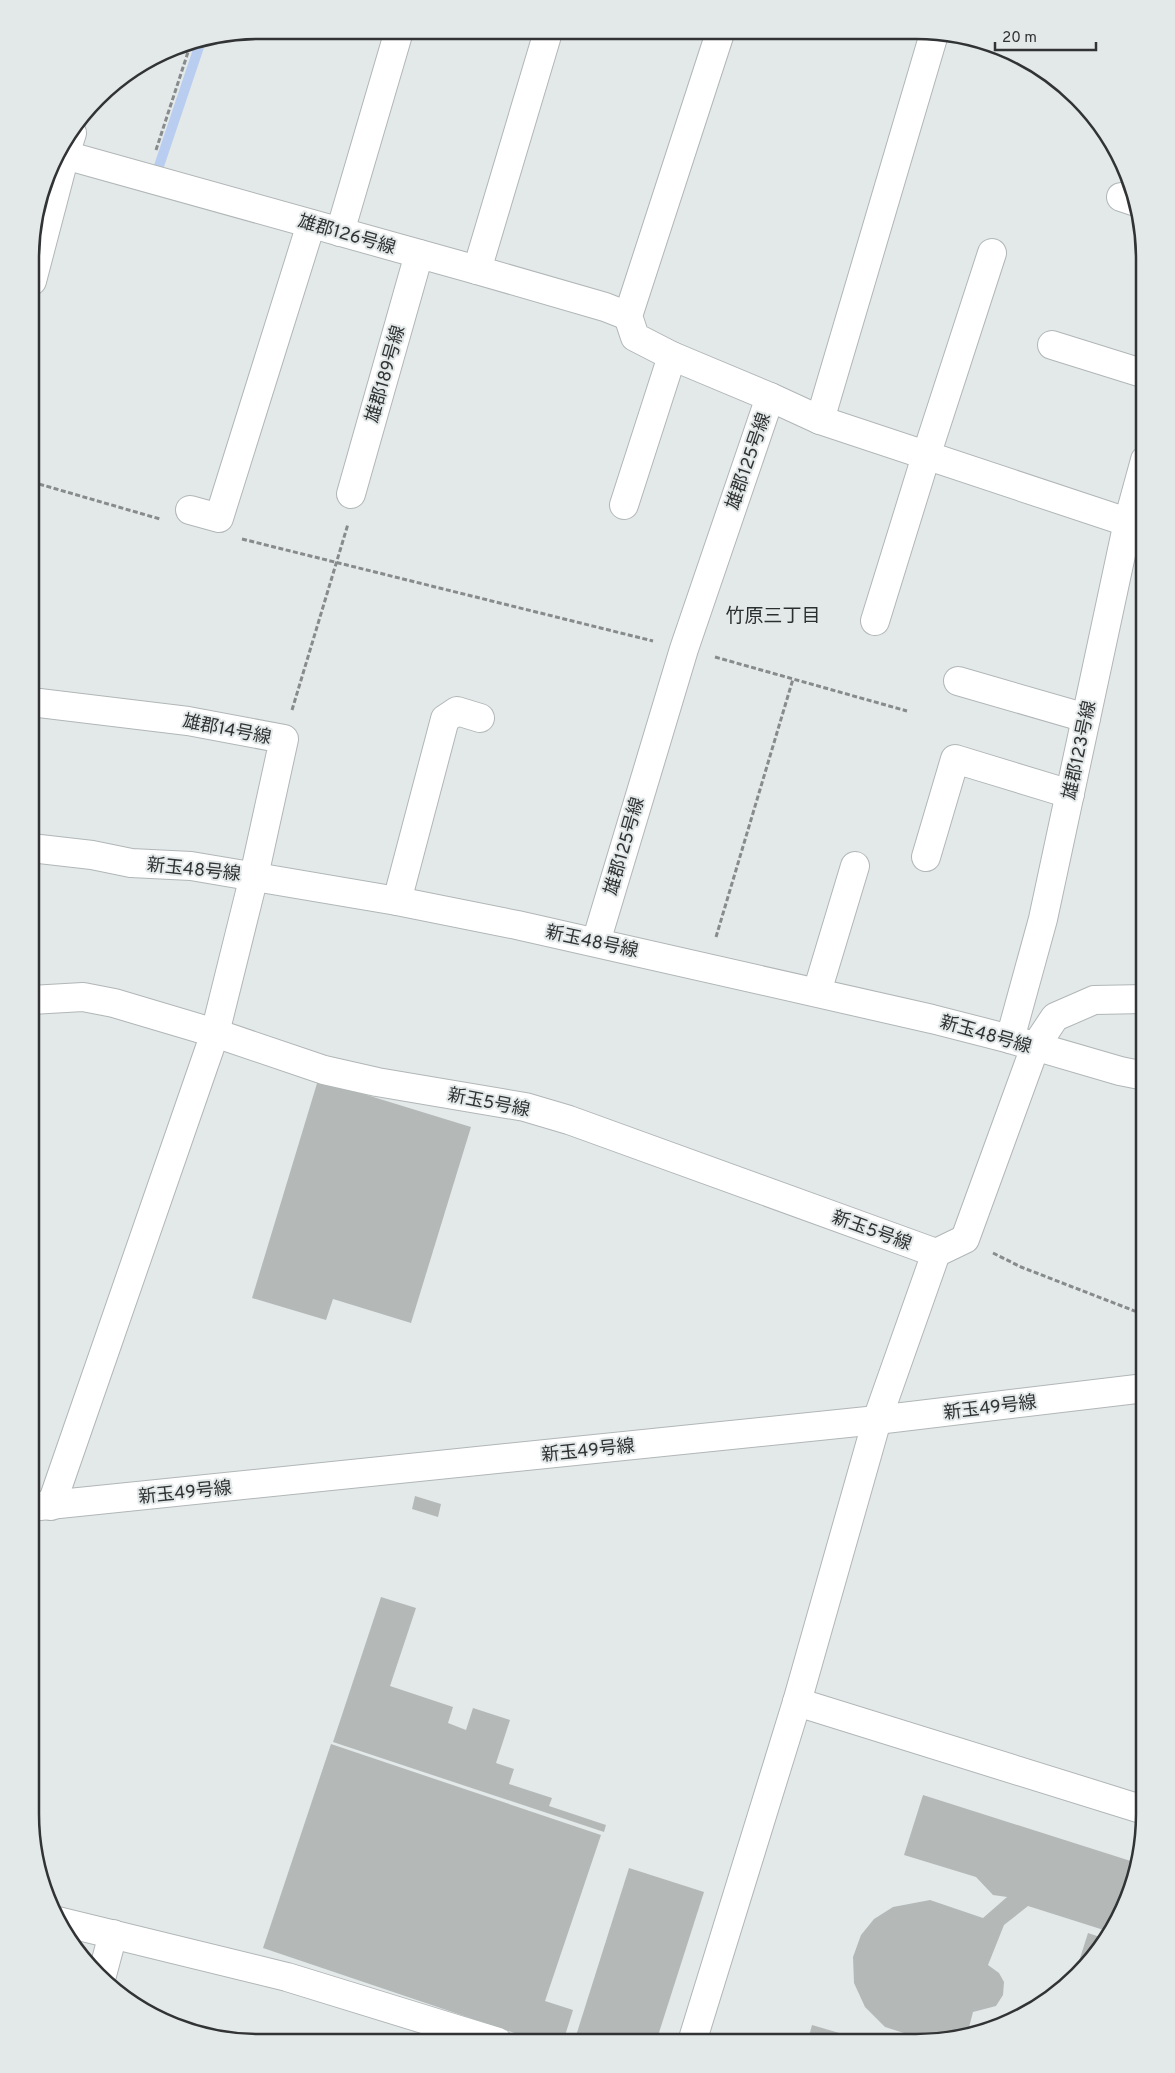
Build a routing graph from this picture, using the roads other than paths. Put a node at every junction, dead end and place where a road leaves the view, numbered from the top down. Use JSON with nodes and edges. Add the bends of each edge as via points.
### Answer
{"nodes":[{"id":1,"x":397,"y":39,"type":"edge"},
{"id":2,"x":546,"y":39,"type":"edge"},
{"id":3,"x":718,"y":39,"type":"edge"},
{"id":4,"x":932,"y":39,"type":"edge"},
{"id":5,"x":70,"y":145,"type":"edge"},
{"id":6,"x":68,"y":148,"type":"edge"},
{"id":7,"x":311,"y":224,"type":"junction"},
{"id":8,"x":340,"y":232,"type":"junction"},
{"id":9,"x":992,"y":253,"type":"dead end"},
{"id":10,"x":419,"y":254,"type":"junction"},
{"id":11,"x":39,"y":255,"type":"edge"},
{"id":12,"x":477,"y":270,"type":"junction"},
{"id":13,"x":628,"y":316,"type":"junction"},
{"id":14,"x":1052,"y":345,"type":"dead end"},
{"id":15,"x":672,"y":356,"type":"junction"},
{"id":16,"x":1136,"y":371,"type":"edge"},
{"id":17,"x":770,"y":397,"type":"junction"},
{"id":18,"x":820,"y":420,"type":"junction"},
{"id":19,"x":926,"y":456,"type":"junction"},
{"id":20,"x":351,"y":494,"type":"road end"},
{"id":21,"x":624,"y":505,"type":"dead end"},
{"id":22,"x":179,"y":515,"type":"road end"},
{"id":23,"x":1136,"y":525,"type":"edge"},
{"id":24,"x":875,"y":621,"type":"dead end"},
{"id":25,"x":958,"y":681,"type":"dead end"},
{"id":26,"x":39,"y":703,"type":"edge"},
{"id":27,"x":480,"y":718,"type":"dead end"},
{"id":28,"x":1086,"y":718,"type":"junction"},
{"id":29,"x":1070,"y":794,"type":"junction"},
{"id":30,"x":39,"y":849,"type":"edge"},
{"id":31,"x":926,"y":857,"type":"dead end"},
{"id":32,"x":855,"y":866,"type":"dead end"},
{"id":33,"x":254,"y":876,"type":"junction"},
{"id":34,"x":397,"y":901,"type":"junction"},
{"id":35,"x":596,"y":942,"type":"junction"},
{"id":36,"x":817,"y":992,"type":"junction"},
{"id":37,"x":39,"y":999,"type":"edge"},
{"id":38,"x":1136,"y":999,"type":"edge"},
{"id":39,"x":214,"y":1033,"type":"junction"},
{"id":40,"x":1022,"y":1043,"type":"junction"},
{"id":41,"x":1136,"y":1074,"type":"edge"},
{"id":42,"x":936,"y":1253,"type":"junction"},
{"id":43,"x":1136,"y":1389,"type":"edge"},
{"id":44,"x":877,"y":1420,"type":"junction"},
{"id":45,"x":41,"y":1506,"type":"edge"},
{"id":46,"x":797,"y":1702,"type":"junction"},
{"id":47,"x":1136,"y":1808,"type":"edge"},
{"id":48,"x":67,"y":1923,"type":"edge"},
{"id":49,"x":113,"y":1934,"type":"junction"},
{"id":50,"x":103,"y":1970,"type":"edge"},
{"id":51,"x":472,"y":2034,"type":"edge"},
{"id":52,"x":694,"y":2034,"type":"edge"}],
"edges":[{"from":1,"to":8,"type":"street"},
{"from":2,"to":12,"type":"street"},
{"from":3,"to":13,"type":"street"},
{"from":4,"to":18,"type":"street"},
{"from":5,"to":7,"type":"street","name":"雄郡126号線","via":[[146,178]]},
{"from":6,"to":11,"type":"street"},
{"from":7,"to":8,"type":"street","name":"雄郡126号線"},
{"from":7,"to":22,"type":"street","via":[[219,518]]},
{"from":8,"to":10,"type":"street","name":"雄郡126号線"},
{"from":9,"to":19,"type":"street"},
{"from":10,"to":12,"type":"street","name":"雄郡126号線"},
{"from":10,"to":20,"type":"street","name":"雄郡189号線"},
{"from":12,"to":13,"type":"street","name":"雄郡126号線"},
{"from":13,"to":15,"type":"street","name":"雄郡125号線","via":[[635,337]]},
{"from":14,"to":16,"type":"street"},
{"from":15,"to":17,"type":"street","name":"雄郡125号線"},
{"from":15,"to":21,"type":"street"},
{"from":17,"to":18,"type":"street"},
{"from":17,"to":35,"type":"street","name":"雄郡125号線","via":[[684,649]]},
{"from":18,"to":19,"type":"street"},
{"from":19,"to":23,"type":"street"},
{"from":19,"to":24,"type":"street"},
{"from":23,"to":28,"type":"street","name":"雄郡123号線"},
{"from":25,"to":28,"type":"street"},
{"from":26,"to":33,"type":"street","name":"雄郡14号線","via":[[188,720],[284,739]]},
{"from":27,"to":34,"type":"street","via":[[457,711],[445,719]]},
{"from":28,"to":29,"type":"street","name":"雄郡123号線"},
{"from":29,"to":31,"type":"street","via":[[955,758]]},
{"from":29,"to":40,"type":"street","name":"雄郡123号線","via":[[1042,919]]},
{"from":30,"to":33,"type":"street","name":"新玉48号線"},
{"from":32,"to":36,"type":"street"},
{"from":33,"to":34,"type":"street","name":"新玉48号線"},
{"from":33,"to":39,"type":"street","name":"雄郡14号線"},
{"from":34,"to":35,"type":"street","name":"新玉48号線"},
{"from":35,"to":36,"type":"street","name":"新玉48号線"},
{"from":36,"to":40,"type":"street","name":"新玉48号線","via":[[932,1018]]},
{"from":37,"to":39,"type":"street","name":"新玉5号線","via":[[83,997],[114,1003]]},
{"from":38,"to":40,"type":"street","via":[[1086,1003],[1055,1017]]},
{"from":39,"to":42,"type":"street","name":"新玉5号線","via":[[324,1070],[525,1107],[569,1120]]},
{"from":39,"to":45,"type":"street","name":"雄郡14号線"},
{"from":40,"to":41,"type":"street","name":"新玉48号線"},
{"from":40,"to":42,"type":"street","via":[[965,1239]]},
{"from":42,"to":44,"type":"street"},
{"from":43,"to":44,"type":"street","name":"新玉49号線"},
{"from":44,"to":45,"type":"street","name":"新玉49号線"},
{"from":44,"to":46,"type":"street"},
{"from":46,"to":47,"type":"street"},
{"from":46,"to":52,"type":"street"},
{"from":48,"to":49,"type":"street"},
{"from":49,"to":50,"type":"street"},
{"from":49,"to":51,"type":"street","via":[[287,1976]]}]}
